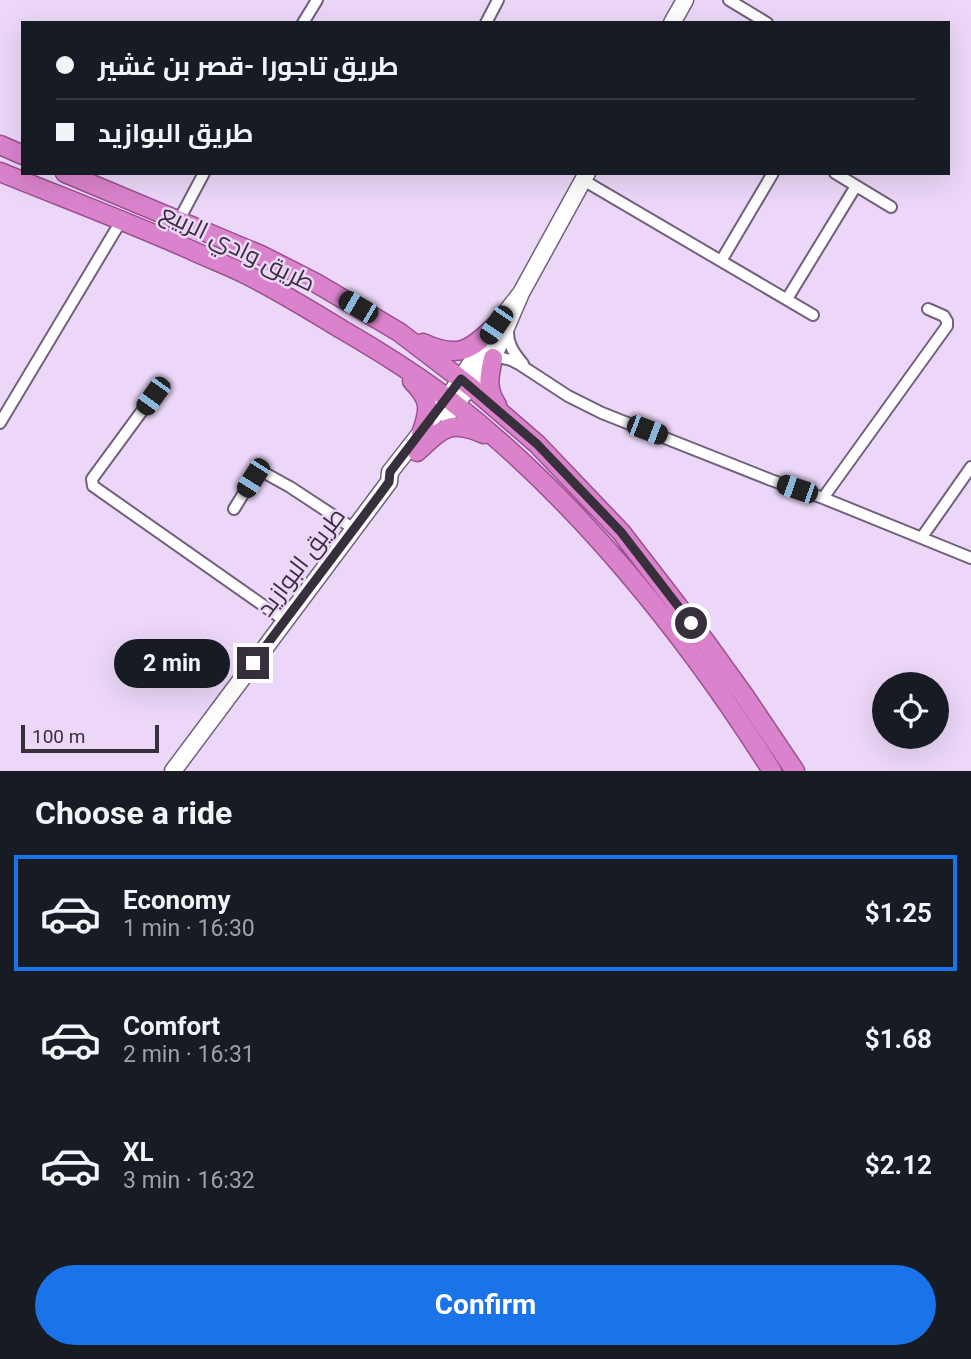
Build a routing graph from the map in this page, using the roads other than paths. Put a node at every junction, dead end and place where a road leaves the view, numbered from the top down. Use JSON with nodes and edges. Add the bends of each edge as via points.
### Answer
{"nodes":[{"id":1,"x":317,"y":0,"type":"edge"},
{"id":2,"x":498,"y":0,"type":"edge"},
{"id":3,"x":685,"y":0,"type":"edge"},
{"id":4,"x":729,"y":0,"type":"edge"},
{"id":5,"x":304,"y":21,"type":"edge"},
{"id":6,"x":487,"y":21,"type":"edge"},
{"id":7,"x":673,"y":21,"type":"edge"},
{"id":8,"x":764,"y":21,"type":"edge"},
{"id":9,"x":0,"y":145,"type":"edge"},
{"id":10,"x":21,"y":154,"type":"edge"},
{"id":11,"x":0,"y":172,"type":"edge"},
{"id":12,"x":70,"y":175,"type":"edge"},
{"id":13,"x":203,"y":175,"type":"edge"},
{"id":14,"x":772,"y":175,"type":"edge"},
{"id":15,"x":838,"y":175,"type":"edge"},
{"id":16,"x":585,"y":177,"type":"edge"},
{"id":17,"x":91,"y":184,"type":"junction"},
{"id":18,"x":856,"y":186,"type":"junction"},
{"id":19,"x":80,"y":204,"type":"junction"},
{"id":20,"x":891,"y":207,"type":"dead end"},
{"id":21,"x":121,"y":220,"type":"junction"},
{"id":22,"x":179,"y":220,"type":"junction"},
{"id":23,"x":721,"y":261,"type":"junction"},
{"id":24,"x":787,"y":299,"type":"junction"},
{"id":25,"x":928,"y":309,"type":"dead end"},
{"id":26,"x":813,"y":315,"type":"dead end"},
{"id":27,"x":502,"y":325,"type":"junction"},
{"id":28,"x":399,"y":331,"type":"junction"},
{"id":29,"x":387,"y":356,"type":"junction"},
{"id":30,"x":493,"y":357,"type":"junction"},
{"id":31,"x":527,"y":369,"type":"junction"},
{"id":32,"x":466,"y":383,"type":"junction"},
{"id":33,"x":153,"y":396,"type":"dead end"},
{"id":34,"x":452,"y":401,"type":"junction"},
{"id":35,"x":505,"y":416,"type":"junction"},
{"id":36,"x":0,"y":423,"type":"edge"},
{"id":37,"x":421,"y":434,"type":"junction"},
{"id":38,"x":497,"y":439,"type":"junction"},
{"id":39,"x":418,"y":452,"type":"junction"},
{"id":40,"x":971,"y":467,"type":"edge"},
{"id":41,"x":389,"y":482,"type":"junction"},
{"id":42,"x":823,"y":498,"type":"junction"},
{"id":43,"x":234,"y":509,"type":"dead end"},
{"id":44,"x":355,"y":529,"type":"junction"},
{"id":45,"x":922,"y":537,"type":"junction"},
{"id":46,"x":971,"y":558,"type":"edge"},
{"id":47,"x":284,"y":620,"type":"junction"},
{"id":48,"x":173,"y":771,"type":"edge"},
{"id":49,"x":772,"y":771,"type":"edge"},
{"id":50,"x":794,"y":771,"type":"edge"}],
"edges":[{"from":1,"to":5,"type":"street"},
{"from":2,"to":6,"type":"street"},
{"from":3,"to":7,"type":"main road"},
{"from":4,"to":8,"type":"street"},
{"from":9,"to":10,"type":"highway"},
{"from":11,"to":19,"type":"highway","name":"طريق وادي الربيع"},
{"from":12,"to":17,"type":"highway"},
{"from":13,"to":22,"type":"street"},
{"from":14,"to":23,"type":"street"},
{"from":15,"to":18,"type":"street"},
{"from":16,"to":23,"type":"street"},
{"from":16,"to":27,"type":"main road"},
{"from":17,"to":19,"type":"highway"},
{"from":17,"to":22,"type":"highway"},
{"from":18,"to":20,"type":"street"},
{"from":18,"to":24,"type":"street"},
{"from":19,"to":21,"type":"highway","name":"طريق وادي الربيع"},
{"from":21,"to":29,"type":"highway","name":"طريق وادي الربيع","via":[[246,275]]},
{"from":21,"to":36,"type":"street"},
{"from":22,"to":28,"type":"highway","via":[[273,261]]},
{"from":23,"to":24,"type":"street"},
{"from":24,"to":26,"type":"street"},
{"from":25,"to":42,"type":"street","via":[[944,316],[947,326]]},
{"from":27,"to":28,"type":"highway","via":[[474,346],[453,352],[438,350]]},
{"from":27,"to":30,"type":"main road"},
{"from":27,"to":31,"type":"street","via":[[511,348]]},
{"from":27,"to":32,"type":"main road"},
{"from":28,"to":32,"type":"highway"},
{"from":29,"to":34,"type":"highway","name":"طريق وادي الربيع"},
{"from":29,"to":37,"type":"highway","via":[[425,396],[428,413]]},
{"from":30,"to":31,"type":"street"},
{"from":30,"to":32,"type":"main road"},
{"from":30,"to":35,"type":"highway","via":[[488,386]]},
{"from":31,"to":42,"type":"street","via":[[602,413]]},
{"from":32,"to":34,"type":"main road"},
{"from":32,"to":35,"type":"highway"},
{"from":33,"to":47,"type":"street","via":[[92,479],[94,488]]},
{"from":34,"to":37,"type":"main road"},
{"from":34,"to":38,"type":"highway","name":"طريق وادي الربيع"},
{"from":34,"to":39,"type":"main road"},
{"from":35,"to":50,"type":"highway","via":[[621,532],[705,641]]},
{"from":37,"to":41,"type":"main road","via":[[390,472]]},
{"from":38,"to":39,"type":"highway","via":[[458,426],[442,430]]},
{"from":38,"to":49,"type":"highway","name":"طريق وادي الربيع","via":[[626,571],[695,659]]},
{"from":39,"to":41,"type":"main road","via":[[399,478]]},
{"from":40,"to":45,"type":"street"},
{"from":41,"to":44,"type":"main road","name":"طريق البوازيد"},
{"from":42,"to":45,"type":"street"},
{"from":43,"to":44,"type":"street","via":[[253,478],[263,472]]},
{"from":44,"to":47,"type":"main road","name":"طريق البوازيد"},
{"from":45,"to":46,"type":"street"},
{"from":47,"to":48,"type":"main road","name":"طريق البوازيد"}]}
